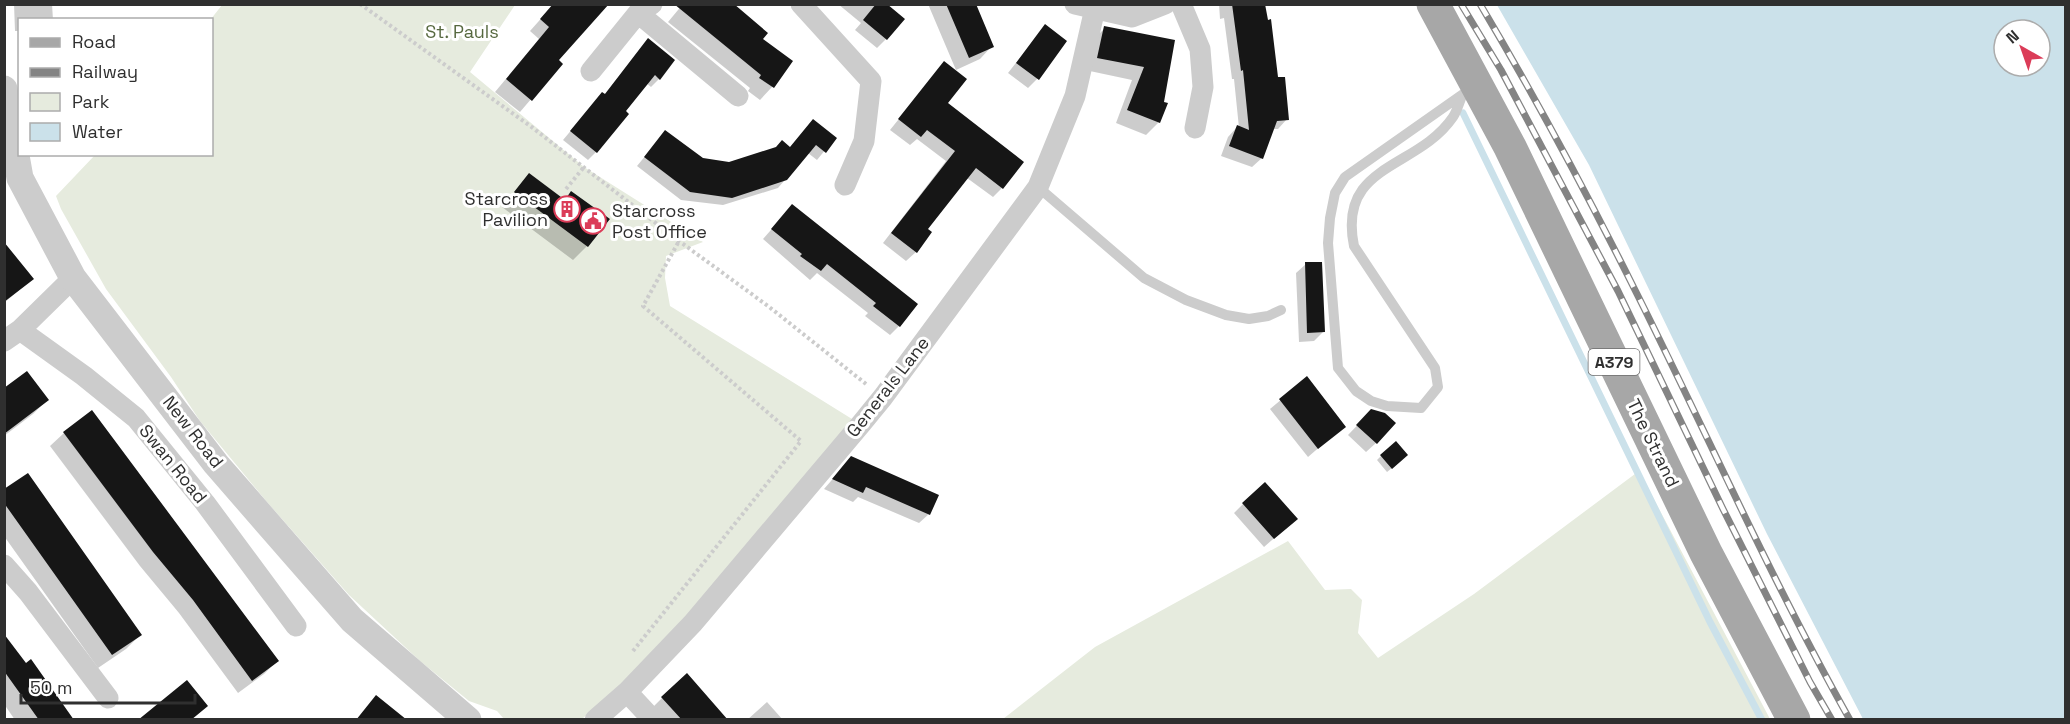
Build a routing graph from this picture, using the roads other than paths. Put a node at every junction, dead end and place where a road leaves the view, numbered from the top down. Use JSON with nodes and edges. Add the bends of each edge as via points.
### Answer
{"nodes":[{"id":1,"x":801,"y":4,"type":"edge"},
{"id":2,"x":1075,"y":4,"type":"edge"},
{"id":3,"x":1166,"y":4,"type":"edge"},
{"id":4,"x":1181,"y":4,"type":"edge"},
{"id":5,"x":1433,"y":4,"type":"edge"},
{"id":6,"x":1096,"y":7,"type":"edge"},
{"id":7,"x":645,"y":9,"type":"edge"},
{"id":8,"x":591,"y":71,"type":"dead end"},
{"id":9,"x":4,"y":89,"type":"edge"},
{"id":10,"x":1470,"y":90,"type":"junction"},
{"id":11,"x":738,"y":96,"type":"dead end"},
{"id":12,"x":7,"y":125,"type":"edge"},
{"id":13,"x":1195,"y":128,"type":"dead end"},
{"id":14,"x":845,"y":185,"type":"dead end"},
{"id":15,"x":1038,"y":187,"type":"junction"},
{"id":16,"x":73,"y":278,"type":"junction"},
{"id":17,"x":1281,"y":310,"type":"dead end"},
{"id":18,"x":12,"y":336,"type":"edge"},
{"id":19,"x":4,"y":565,"type":"edge"},
{"id":20,"x":296,"y":626,"type":"dead end"},
{"id":21,"x":627,"y":692,"type":"junction"},
{"id":22,"x":108,"y":698,"type":"dead end"},
{"id":23,"x":468,"y":720,"type":"edge"},
{"id":24,"x":595,"y":720,"type":"edge"},
{"id":25,"x":652,"y":720,"type":"edge"},
{"id":26,"x":1794,"y":720,"type":"edge"}],
"edges":[{"from":1,"to":14,"type":"street","via":[[871,81],[864,141]]},
{"from":2,"to":6,"type":"street"},
{"from":3,"to":6,"type":"street","via":[[1132,17]]},
{"from":4,"to":13,"type":"street","via":[[1200,49],[1203,87]]},
{"from":5,"to":10,"type":"main road","name":"The Strand","number":"A379"},
{"from":6,"to":15,"type":"street","name":"Generals Lane","via":[[1075,96]]},
{"from":7,"to":8,"type":"street"},
{"from":7,"to":11,"type":"street"},
{"from":9,"to":12,"type":"street","name":"New Road"},
{"from":10,"to":10,"type":"lane","via":[[1454,117],[1440,131],[1422,147],[1374,176],[1361,190],[1354,208],[1350,228],[1354,246],[1435,368],[1438,387],[1421,408],[1387,406],[1356,392],[1338,368],[1328,243],[1335,193],[1345,177]]},
{"from":10,"to":26,"type":"main road","name":"The Strand","number":"A379","via":[[1510,147],[1706,553]]},
{"from":12,"to":16,"type":"street","name":"New Road","via":[[20,178]]},
{"from":15,"to":17,"type":"lane","via":[[1144,278],[1186,300],[1249,319]]},
{"from":15,"to":21,"type":"street","name":"Generals Lane","via":[[883,397],[693,623]]},
{"from":16,"to":18,"type":"street"},
{"from":16,"to":23,"type":"street","name":"New Road","via":[[216,464],[352,620]]},
{"from":18,"to":20,"type":"street","name":"Swan Road","via":[[84,376],[136,418]]},
{"from":19,"to":22,"type":"street"},
{"from":21,"to":24,"type":"street","name":"Generals Lane"},
{"from":21,"to":25,"type":"street"}]}
